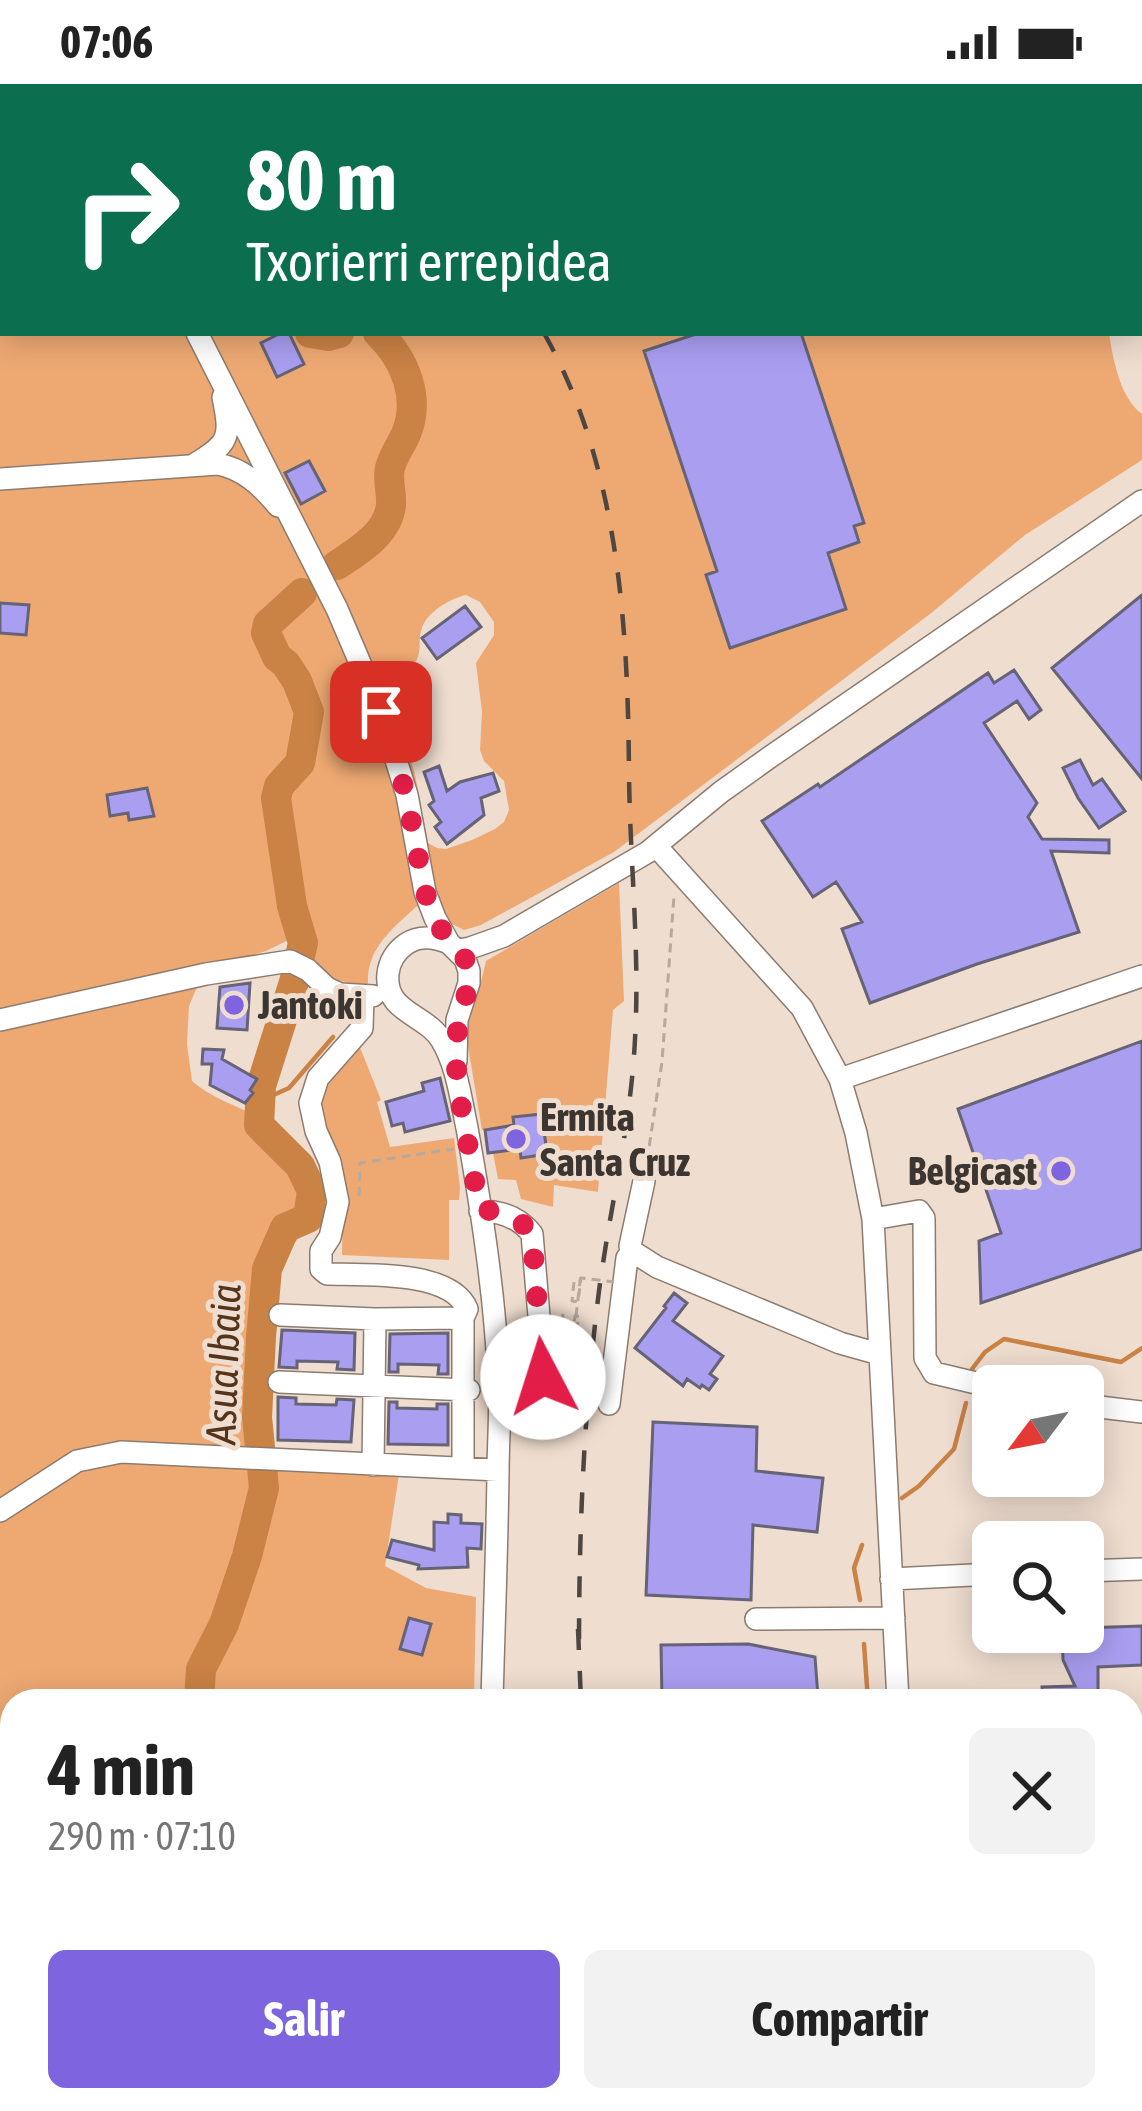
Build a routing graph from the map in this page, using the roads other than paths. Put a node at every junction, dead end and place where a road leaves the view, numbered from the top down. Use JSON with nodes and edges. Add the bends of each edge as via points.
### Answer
{"nodes":[{"id":1,"x":199,"y":336,"type":"edge"},
{"id":2,"x":215,"y":368,"type":"junction"},
{"id":3,"x":254,"y":446,"type":"junction"},
{"id":4,"x":222,"y":457,"type":"junction"},
{"id":5,"x":0,"y":479,"type":"edge"},
{"id":6,"x":1142,"y":501,"type":"edge"},
{"id":7,"x":300,"y":533,"type":"junction"},
{"id":8,"x":656,"y":846,"type":"junction"},
{"id":9,"x":421,"y":864,"type":"junction"},
{"id":10,"x":504,"y":936,"type":"junction"},
{"id":11,"x":412,"y":940,"type":"junction"},
{"id":12,"x":454,"y":946,"type":"junction"},
{"id":13,"x":469,"y":971,"type":"junction"},
{"id":14,"x":1142,"y":976,"type":"edge"},
{"id":15,"x":390,"y":995,"type":"junction"},
{"id":16,"x":363,"y":997,"type":"junction"},
{"id":17,"x":460,"y":1005,"type":"junction"},
{"id":18,"x":414,"y":1017,"type":"junction"},
{"id":19,"x":0,"y":1020,"type":"edge"},
{"id":20,"x":841,"y":1079,"type":"junction"},
{"id":21,"x":458,"y":1089,"type":"junction"},
{"id":22,"x":644,"y":1180,"type":"road end"},
{"id":23,"x":480,"y":1210,"type":"junction"},
{"id":24,"x":873,"y":1219,"type":"junction"},
{"id":25,"x":632,"y":1251,"type":"junction"},
{"id":26,"x":280,"y":1315,"type":"dead end"},
{"id":27,"x":375,"y":1318,"type":"junction"},
{"id":28,"x":463,"y":1318,"type":"junction"},
{"id":29,"x":879,"y":1354,"type":"junction"},
{"id":30,"x":279,"y":1382,"type":"dead end"},
{"id":31,"x":972,"y":1382,"type":"edge"},
{"id":32,"x":374,"y":1386,"type":"junction"},
{"id":33,"x":466,"y":1390,"type":"junction"},
{"id":34,"x":609,"y":1404,"type":"dead end"},
{"id":35,"x":1104,"y":1408,"type":"edge"},
{"id":36,"x":547,"y":1410,"type":"dead end"},
{"id":37,"x":1142,"y":1412,"type":"edge"},
{"id":38,"x":373,"y":1465,"type":"junction"},
{"id":39,"x":463,"y":1468,"type":"junction"},
{"id":40,"x":498,"y":1470,"type":"junction"},
{"id":41,"x":0,"y":1511,"type":"edge"},
{"id":42,"x":1142,"y":1569,"type":"edge"},
{"id":43,"x":1104,"y":1570,"type":"edge"},
{"id":44,"x":972,"y":1575,"type":"edge"},
{"id":45,"x":891,"y":1579,"type":"junction"},
{"id":46,"x":894,"y":1618,"type":"junction"},
{"id":47,"x":756,"y":1619,"type":"dead end"},
{"id":48,"x":492,"y":1689,"type":"edge"},
{"id":49,"x":897,"y":1689,"type":"edge"}],
"edges":[{"from":1,"to":2,"type":"street"},
{"from":2,"to":3,"type":"street"},
{"from":2,"to":4,"type":"street","via":[[227,420]]},
{"from":3,"to":4,"type":"street","via":[[236,444]]},
{"from":3,"to":7,"type":"street"},
{"from":4,"to":5,"type":"street"},
{"from":4,"to":7,"type":"street"},
{"from":6,"to":8,"type":"street","via":[[753,769]]},
{"from":7,"to":9,"type":"street","via":[[381,712]]},
{"from":8,"to":10,"type":"street"},
{"from":8,"to":20,"type":"street","via":[[802,1008]]},
{"from":9,"to":11,"type":"street"},
{"from":9,"to":12,"type":"street","via":[[435,918]]},
{"from":10,"to":12,"type":"street"},
{"from":10,"to":13,"type":"street"},
{"from":11,"to":12,"type":"street"},
{"from":11,"to":15,"type":"street","via":[[392,960]]},
{"from":12,"to":13,"type":"street"},
{"from":13,"to":17,"type":"street"},
{"from":14,"to":20,"type":"street"},
{"from":15,"to":16,"type":"street"},
{"from":15,"to":18,"type":"street"},
{"from":16,"to":19,"type":"street","via":[[327,988],[299,966],[206,974]]},
{"from":16,"to":28,"type":"street","via":[[362,1028],[318,1078],[310,1103],[338,1202],[320,1269],[445,1286],[463,1298]]},
{"from":17,"to":18,"type":"street","via":[[439,1018]]},
{"from":17,"to":21,"type":"street"},
{"from":18,"to":21,"type":"street","via":[[438,1034]]},
{"from":20,"to":24,"type":"street"},
{"from":21,"to":23,"type":"street"},
{"from":22,"to":25,"type":"street"},
{"from":23,"to":36,"type":"street","via":[[514,1218],[532,1234]]},
{"from":23,"to":40,"type":"street","via":[[500,1382]]},
{"from":24,"to":29,"type":"street"},
{"from":24,"to":31,"type":"street","via":[[919,1211],[924,1218],[925,1358],[934,1373]]},
{"from":25,"to":29,"type":"street"},
{"from":25,"to":34,"type":"street"},
{"from":26,"to":27,"type":"street"},
{"from":27,"to":28,"type":"street"},
{"from":27,"to":32,"type":"street"},
{"from":28,"to":33,"type":"street"},
{"from":29,"to":45,"type":"street"},
{"from":30,"to":32,"type":"street"},
{"from":32,"to":33,"type":"street"},
{"from":32,"to":38,"type":"street"},
{"from":33,"to":39,"type":"street"},
{"from":35,"to":37,"type":"street"},
{"from":38,"to":39,"type":"street"},
{"from":38,"to":41,"type":"street","via":[[122,1452],[77,1461]]},
{"from":39,"to":40,"type":"street"},
{"from":40,"to":48,"type":"street"},
{"from":42,"to":43,"type":"street"},
{"from":44,"to":45,"type":"street"},
{"from":45,"to":46,"type":"street"},
{"from":46,"to":47,"type":"street"},
{"from":46,"to":49,"type":"street"}]}
